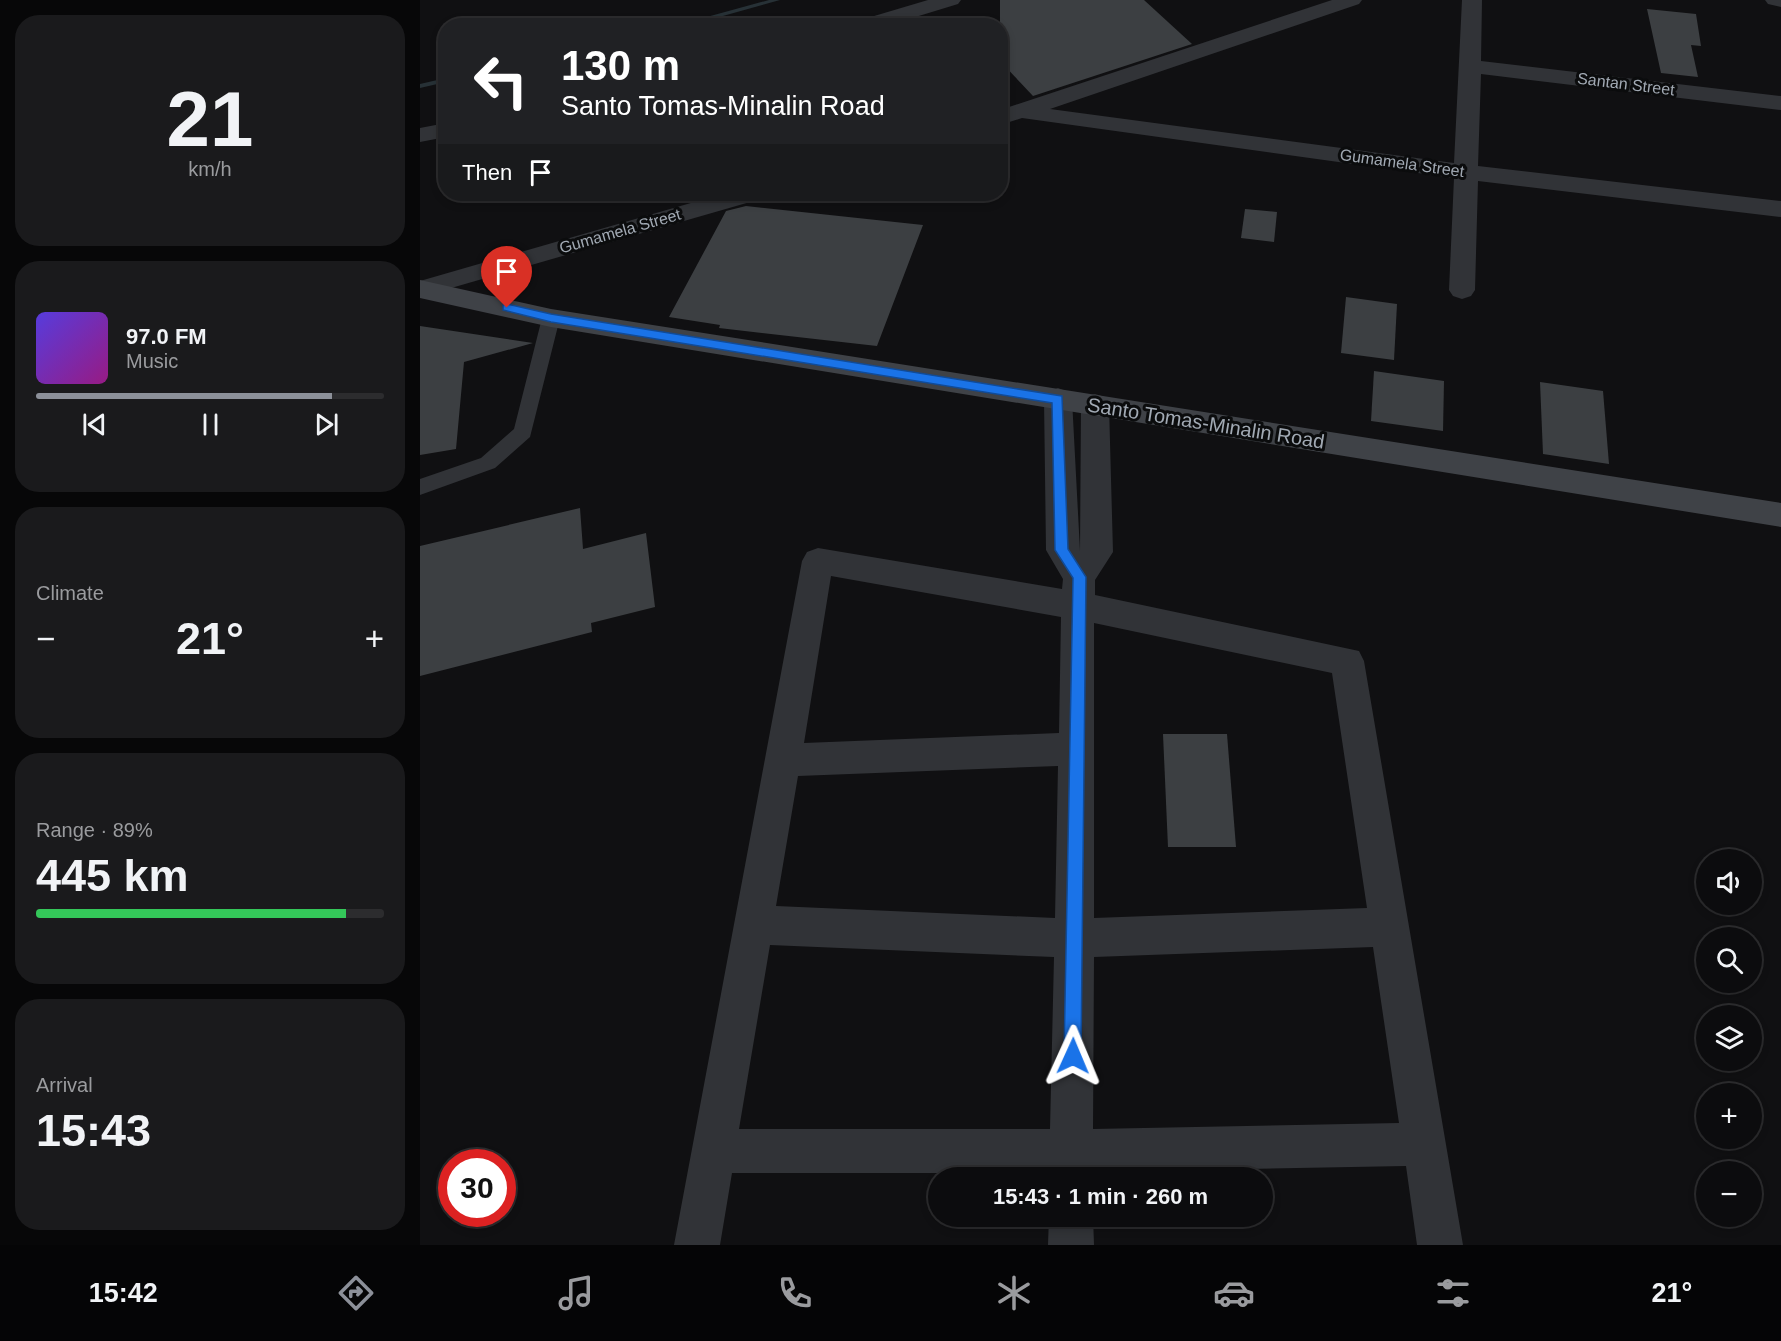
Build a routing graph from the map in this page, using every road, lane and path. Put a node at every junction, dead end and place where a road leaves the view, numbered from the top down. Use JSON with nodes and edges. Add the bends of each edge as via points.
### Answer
{"nodes":[{"id":1,"x":951,"y":0,"type":"edge"},
{"id":2,"x":1352,"y":0,"type":"edge"},
{"id":3,"x":1472,"y":0,"type":"edge"},
{"id":4,"x":1775,"y":0,"type":"edge"},
{"id":5,"x":1781,"y":1,"type":"edge"},
{"id":6,"x":889,"y":18,"type":"edge"},
{"id":7,"x":1471,"y":66,"type":"junction"},
{"id":8,"x":1781,"y":103,"type":"edge"},
{"id":9,"x":1024,"y":112,"type":"junction"},
{"id":10,"x":1008,"y":116,"type":"edge"},
{"id":11,"x":438,"y":132,"type":"edge"},
{"id":12,"x":420,"y":135,"type":"edge"},
{"id":13,"x":1466,"y":172,"type":"junction"},
{"id":14,"x":724,"y":201,"type":"edge"},
{"id":15,"x":1781,"y":208,"type":"edge"},
{"id":16,"x":422,"y":289,"type":"edge"},
{"id":17,"x":1462,"y":290,"type":"dead end"},
{"id":18,"x":551,"y":318,"type":"junction"},
{"id":19,"x":1058,"y":399,"type":"junction"},
{"id":20,"x":1095,"y":405,"type":"junction"},
{"id":21,"x":420,"y":487,"type":"edge"},
{"id":22,"x":1781,"y":515,"type":"edge"},
{"id":23,"x":1079,"y":591,"type":"junction"},
{"id":24,"x":1076,"y":749,"type":"junction"},
{"id":25,"x":785,"y":760,"type":"junction"},
{"id":26,"x":753,"y":925,"type":"junction"},
{"id":27,"x":1391,"y":927,"type":"junction"},
{"id":28,"x":1074,"y":938,"type":"junction"},
{"id":29,"x":1426,"y":1144,"type":"junction"},
{"id":30,"x":713,"y":1151,"type":"junction"},
{"id":31,"x":1071,"y":1164,"type":"edge"},
{"id":32,"x":1071,"y":1227,"type":"edge"},
{"id":33,"x":698,"y":1245,"type":"edge"},
{"id":34,"x":1071,"y":1245,"type":"edge"},
{"id":35,"x":1440,"y":1245,"type":"edge"}],
"edges":[{"from":1,"to":6,"type":"street"},
{"from":2,"to":9,"type":"street","name":"Gumamela Street"},
{"from":3,"to":7,"type":"street"},
{"from":4,"to":5,"type":"street"},
{"from":7,"to":8,"type":"street","name":"Santan Street"},
{"from":7,"to":13,"type":"street"},
{"from":9,"to":10,"type":"street","name":"Gumamela Street"},
{"from":9,"to":13,"type":"street","name":"Gumamela Street"},
{"from":11,"to":12,"type":"street"},
{"from":13,"to":15,"type":"street","name":"Gumamela Street"},
{"from":13,"to":17,"type":"street"},
{"from":14,"to":16,"type":"street","name":"Gumamela Street"},
{"from":16,"to":18,"type":"main road","name":"Santo Tomas-Minalin Road"},
{"from":18,"to":19,"type":"main road","name":"Santo Tomas-Minalin Road"},
{"from":18,"to":21,"type":"lane","via":[[523,432],[488,463]]},
{"from":19,"to":20,"type":"main road","name":"Santo Tomas-Minalin Road"},
{"from":19,"to":23,"type":"street","via":[[1062,550]]},
{"from":20,"to":22,"type":"main road","name":"Santo Tomas-Minalin Road"},
{"from":20,"to":23,"type":"street","via":[[1097,552]]},
{"from":23,"to":24,"type":"street"},
{"from":23,"to":25,"type":"street","via":[[818,561]]},
{"from":23,"to":27,"type":"street","via":[[1347,661]]},
{"from":24,"to":25,"type":"street"},
{"from":24,"to":28,"type":"street"},
{"from":25,"to":26,"type":"street"},
{"from":26,"to":28,"type":"street"},
{"from":26,"to":30,"type":"street"},
{"from":27,"to":28,"type":"street"},
{"from":27,"to":29,"type":"street"},
{"from":28,"to":31,"type":"street"},
{"from":29,"to":31,"type":"street"},
{"from":29,"to":35,"type":"street"},
{"from":30,"to":31,"type":"street"},
{"from":30,"to":33,"type":"street"},
{"from":32,"to":34,"type":"street"}]}
